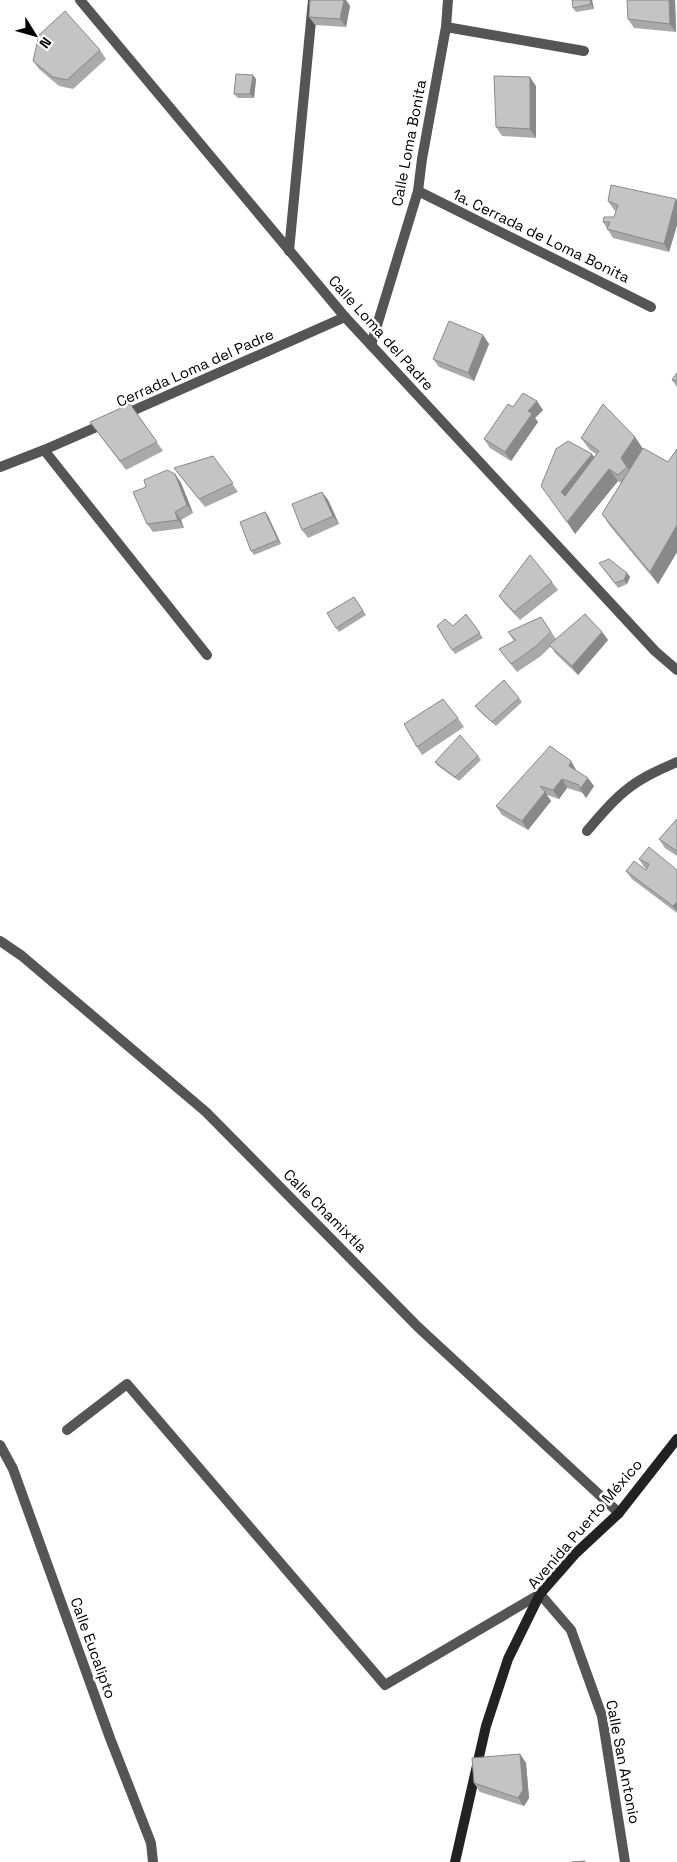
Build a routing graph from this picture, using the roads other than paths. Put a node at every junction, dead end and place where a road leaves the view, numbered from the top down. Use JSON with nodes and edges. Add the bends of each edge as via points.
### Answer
{"nodes":[{"id":1,"x":80,"y":0,"type":"edge"},
{"id":2,"x":313,"y":0,"type":"edge"},
{"id":3,"x":448,"y":0,"type":"edge"},
{"id":4,"x":446,"y":27,"type":"junction"},
{"id":5,"x":584,"y":52,"type":"dead end"},
{"id":6,"x":418,"y":191,"type":"junction"},
{"id":7,"x":289,"y":251,"type":"junction"},
{"id":8,"x":651,"y":307,"type":"dead end"},
{"id":9,"x":345,"y":318,"type":"junction"},
{"id":10,"x":371,"y":346,"type":"junction"},
{"id":11,"x":44,"y":450,"type":"junction"},
{"id":12,"x":0,"y":467,"type":"edge"},
{"id":13,"x":207,"y":655,"type":"dead end"},
{"id":14,"x":677,"y":670,"type":"edge"},
{"id":15,"x":677,"y":762,"type":"edge"},
{"id":16,"x":587,"y":831,"type":"dead end"},
{"id":17,"x":0,"y":941,"type":"edge"},
{"id":18,"x":67,"y":1430,"type":"dead end"},
{"id":19,"x":677,"y":1439,"type":"edge"},
{"id":20,"x":0,"y":1445,"type":"edge"},
{"id":21,"x":619,"y":1513,"type":"junction"},
{"id":22,"x":540,"y":1594,"type":"junction"},
{"id":23,"x":153,"y":1862,"type":"edge"},
{"id":24,"x":454,"y":1862,"type":"edge"},
{"id":25,"x":625,"y":1862,"type":"edge"}],
"edges":[{"from":1,"to":7,"type":"street","name":"Calle Loma del Padre"},
{"from":2,"to":7,"type":"street"},
{"from":3,"to":4,"type":"street","name":"Calle Loma Bonita"},
{"from":4,"to":5,"type":"street"},
{"from":4,"to":6,"type":"street","name":"Calle Loma Bonita"},
{"from":6,"to":8,"type":"street","name":"1a. Cerrada de Loma Bonita"},
{"from":6,"to":10,"type":"street","name":"Calle Loma Bonita"},
{"from":7,"to":9,"type":"street","name":"Calle Loma del Padre"},
{"from":9,"to":10,"type":"street","name":"Calle Loma del Padre"},
{"from":9,"to":11,"type":"street","name":"Cerrada Loma del Padre"},
{"from":10,"to":14,"type":"street","name":"Calle Loma del Padre","via":[[655,651]]},
{"from":11,"to":12,"type":"street","name":"Cerrada Loma del Padre"},
{"from":11,"to":13,"type":"street"},
{"from":15,"to":16,"type":"street","via":[[626,790]]},
{"from":17,"to":21,"type":"street","name":"Calle Chamixtla","via":[[22,956],[206,1112],[418,1327]]},
{"from":18,"to":22,"type":"street","via":[[127,1384],[385,1685]]},
{"from":19,"to":21,"type":"main road","name":"Avenida Puerto México"},
{"from":20,"to":23,"type":"street","name":"Calle Eucalipto","via":[[12,1469],[150,1844]]},
{"from":21,"to":22,"type":"main road","name":"Avenida Puerto México","via":[[576,1553]]},
{"from":22,"to":24,"type":"main road","name":"Avenida Puerto México","via":[[508,1659],[489,1718]]},
{"from":22,"to":25,"type":"street","name":"Calle San Antonio","via":[[571,1630],[602,1716]]}]}
